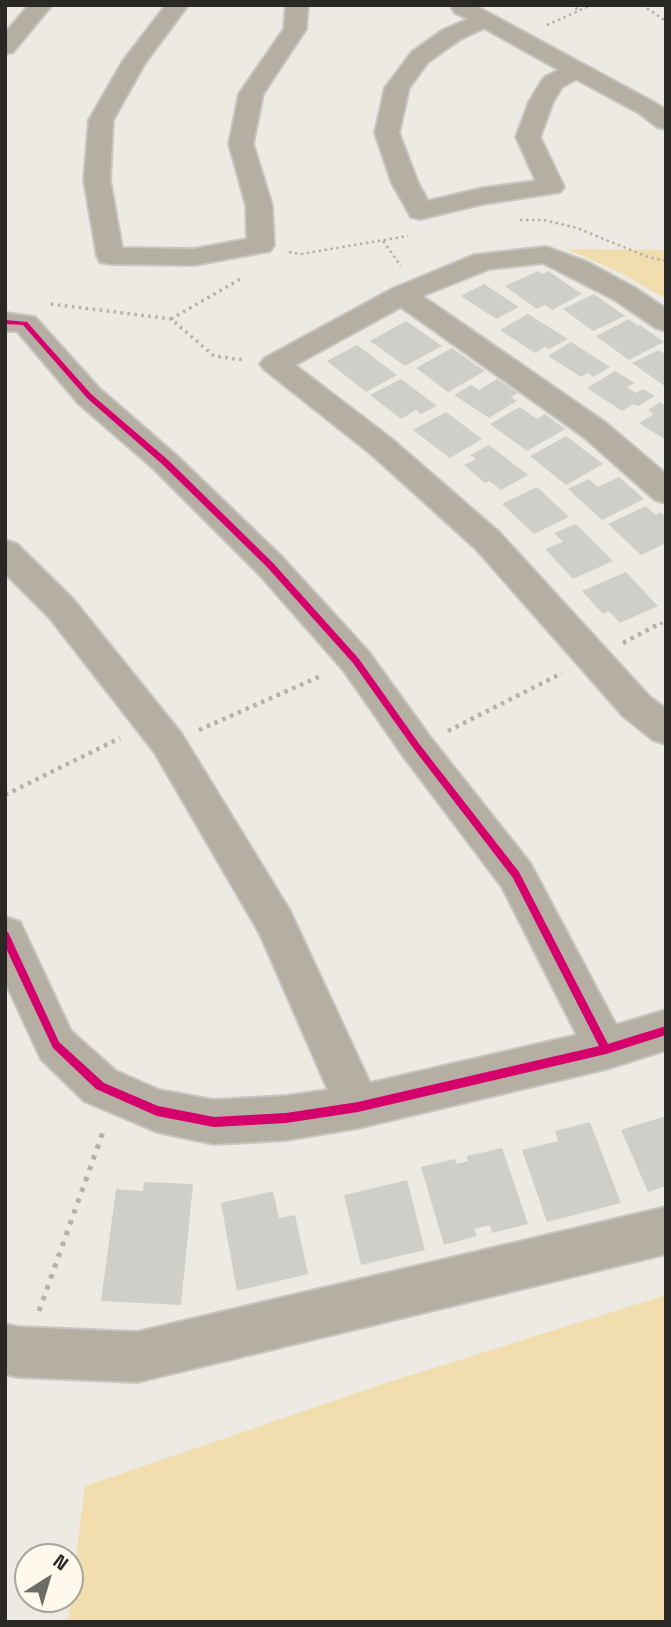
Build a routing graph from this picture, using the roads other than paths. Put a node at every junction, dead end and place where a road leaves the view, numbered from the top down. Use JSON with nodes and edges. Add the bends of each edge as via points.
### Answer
{"nodes":[{"id":1,"x":41,"y":5,"type":"edge"},
{"id":2,"x":177,"y":5,"type":"edge"},
{"id":3,"x":297,"y":5,"type":"edge"},
{"id":4,"x":458,"y":5,"type":"edge"},
{"id":5,"x":485,"y":20,"type":"junction"},
{"id":6,"x":5,"y":47,"type":"edge"},
{"id":7,"x":576,"y":70,"type":"junction"},
{"id":8,"x":666,"y":122,"type":"edge"},
{"id":9,"x":402,"y":295,"type":"junction"},
{"id":10,"x":5,"y":322,"type":"edge"},
{"id":11,"x":666,"y":322,"type":"edge"},
{"id":12,"x":666,"y":492,"type":"edge"},
{"id":13,"x":5,"y":552,"type":"edge"},
{"id":14,"x":666,"y":730,"type":"edge"},
{"id":15,"x":5,"y":935,"type":"edge"},
{"id":16,"x":666,"y":1030,"type":"edge"},
{"id":17,"x":606,"y":1049,"type":"junction"},
{"id":18,"x":358,"y":1107,"type":"junction"},
{"id":19,"x":666,"y":1230,"type":"edge"},
{"id":20,"x":12,"y":1351,"type":"edge"}],
"edges":[{"from":1,"to":6,"type":"street"},
{"from":2,"to":3,"type":"street","via":[[134,61],[101,120],[97,180],[110,256],[194,257],[261,245],[259,205],[241,144],[251,94],[295,29]]},
{"from":4,"to":5,"type":"street"},
{"from":5,"to":7,"type":"street"},
{"from":5,"to":7,"type":"street","via":[[451,35],[420,57],[397,88],[387,133],[420,211],[551,187],[528,137],[553,82]]},
{"from":7,"to":8,"type":"street"},
{"from":9,"to":11,"type":"street","via":[[484,261],[545,255],[577,268]]},
{"from":9,"to":12,"type":"street","via":[[595,430]]},
{"from":9,"to":14,"type":"street","via":[[275,363],[382,447],[488,541],[636,706]]},
{"from":10,"to":17,"type":"street","via":[[25,323],[89,397],[165,462],[270,565],[356,661],[516,875]]},
{"from":13,"to":18,"type":"street","via":[[61,608],[160,733],[276,924]]},
{"from":15,"to":18,"type":"street","via":[[56,1045],[100,1086],[157,1111],[214,1122]]},
{"from":16,"to":17,"type":"street"},
{"from":17,"to":18,"type":"street"},
{"from":19,"to":20,"type":"street","via":[[137,1357]]}]}
